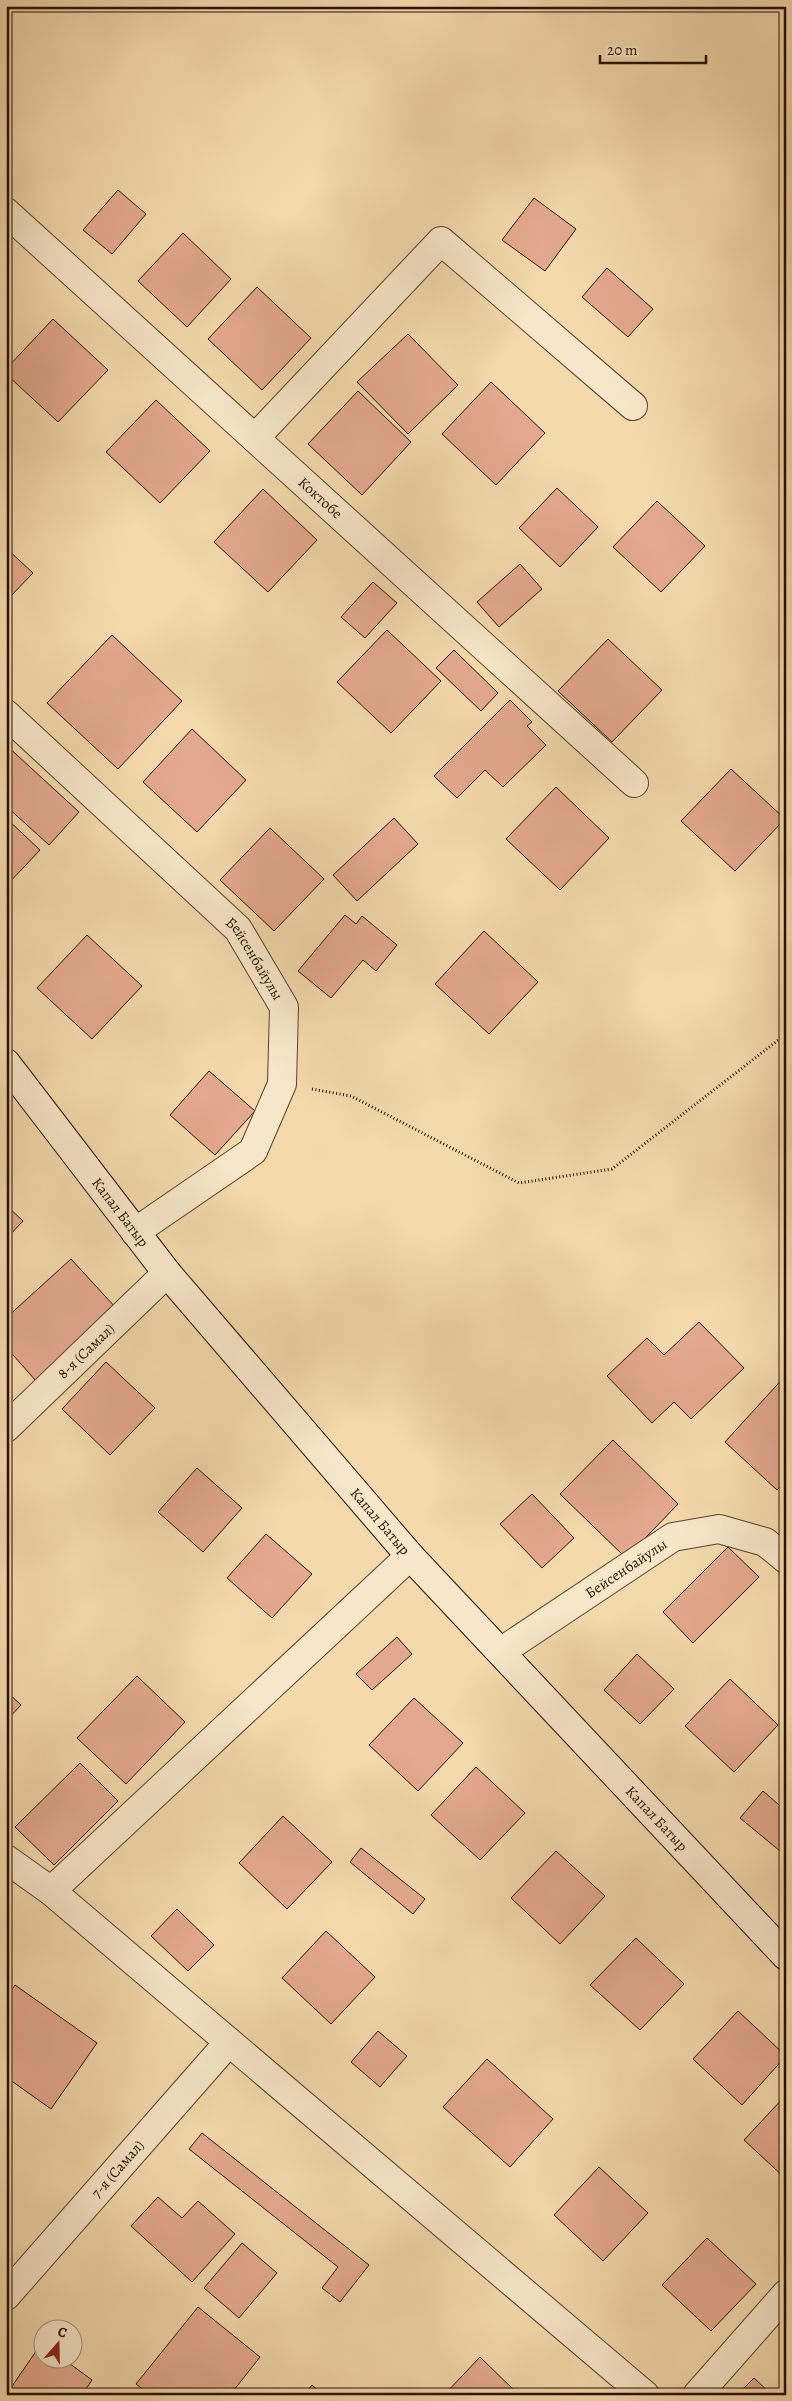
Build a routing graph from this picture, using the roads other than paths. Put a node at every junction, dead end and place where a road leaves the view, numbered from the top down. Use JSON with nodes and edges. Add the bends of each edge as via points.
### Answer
{"nodes":[{"id":1,"x":6,"y":212,"type":"edge"},
{"id":2,"x":633,"y":406,"type":"dead end"},
{"id":3,"x":254,"y":438,"type":"junction"},
{"id":4,"x":6,"y":714,"type":"edge"},
{"id":5,"x":634,"y":783,"type":"dead end"},
{"id":6,"x":6,"y":1063,"type":"edge"},
{"id":7,"x":135,"y":1232,"type":"junction"},
{"id":8,"x":167,"y":1273,"type":"junction"},
{"id":9,"x":6,"y":1428,"type":"edge"},
{"id":10,"x":410,"y":1556,"type":"junction"},
{"id":11,"x":786,"y":1559,"type":"edge"},
{"id":12,"x":502,"y":1651,"type":"junction"},
{"id":13,"x":6,"y":1858,"type":"edge"},
{"id":14,"x":51,"y":1891,"type":"junction"},
{"id":15,"x":786,"y":1956,"type":"edge"},
{"id":16,"x":229,"y":2042,"type":"junction"},
{"id":17,"x":786,"y":2294,"type":"edge"},
{"id":18,"x":6,"y":2296,"type":"edge"},
{"id":19,"x":633,"y":2391,"type":"edge"},
{"id":20,"x":697,"y":2395,"type":"edge"}],
"edges":[{"from":1,"to":3,"type":"street","name":"Коктобе"},
{"from":2,"to":3,"type":"street","via":[[441,241]]},
{"from":3,"to":5,"type":"street","name":"Коктобе"},
{"from":4,"to":7,"type":"street","name":"Бейсенбайулы","via":[[238,930],[284,1007],[282,1084],[253,1151]]},
{"from":6,"to":7,"type":"street","name":"Капал Батыр"},
{"from":7,"to":8,"type":"street","name":"Капал Батыр"},
{"from":8,"to":9,"type":"street","name":"8-я (Самал)"},
{"from":8,"to":10,"type":"street","name":"Капал Батыр"},
{"from":10,"to":12,"type":"street","name":"Капал Батыр"},
{"from":10,"to":14,"type":"street"},
{"from":11,"to":12,"type":"street","name":"Бейсенбайулы","via":[[765,1542],[719,1529],[673,1537]]},
{"from":12,"to":15,"type":"street","name":"Капал Батыр"},
{"from":13,"to":14,"type":"street"},
{"from":14,"to":16,"type":"street"},
{"from":16,"to":18,"type":"street","name":"7-я (Самал)"},
{"from":16,"to":19,"type":"street"},
{"from":17,"to":20,"type":"street"}]}
